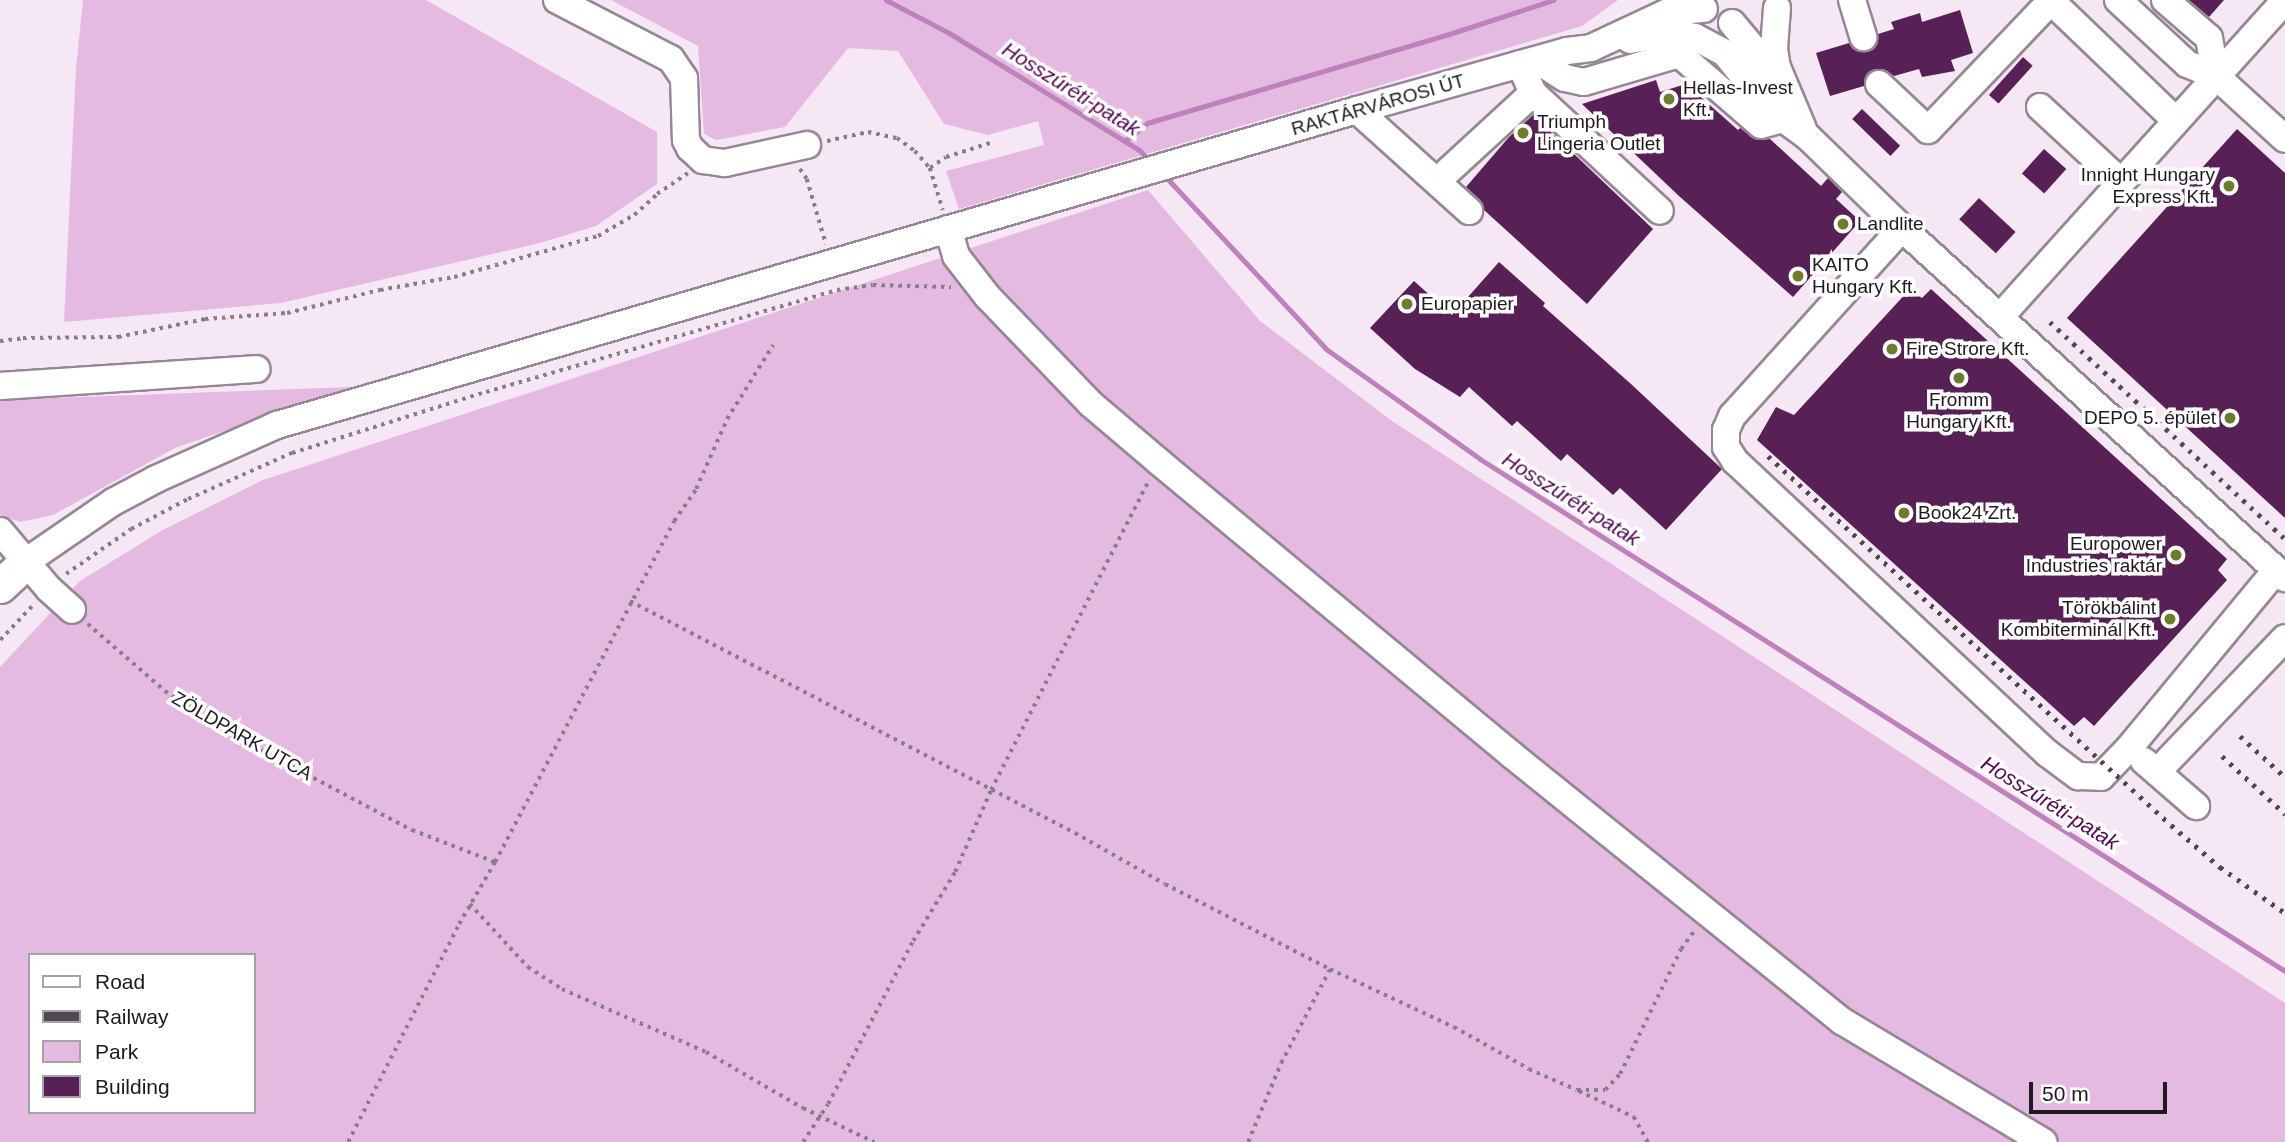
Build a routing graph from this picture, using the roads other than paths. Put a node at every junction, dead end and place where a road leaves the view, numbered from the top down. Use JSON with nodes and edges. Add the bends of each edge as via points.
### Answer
{"nodes":[{"id":1,"x":557,"y":0,"type":"edge"},
{"id":2,"x":1655,"y":0,"type":"edge"},
{"id":3,"x":1852,"y":0,"type":"edge"},
{"id":4,"x":2118,"y":0,"type":"edge"},
{"id":5,"x":2165,"y":0,"type":"edge"},
{"id":6,"x":2052,"y":1,"type":"edge"},
{"id":7,"x":2285,"y":1,"type":"edge"},
{"id":8,"x":1782,"y":2,"type":"edge"},
{"id":9,"x":1701,"y":4,"type":"edge"},
{"id":10,"x":1732,"y":23,"type":"junction"},
{"id":11,"x":1863,"y":37,"type":"dead end"},
{"id":12,"x":1579,"y":49,"type":"junction"},
{"id":13,"x":1529,"y":62,"type":"junction"},
{"id":14,"x":2216,"y":76,"type":"junction"},
{"id":15,"x":1879,"y":84,"type":"dead end"},
{"id":16,"x":1533,"y":93,"type":"junction"},
{"id":17,"x":2040,"y":107,"type":"dead end"},
{"id":18,"x":1357,"y":110,"type":"junction"},
{"id":19,"x":1785,"y":119,"type":"junction"},
{"id":20,"x":2176,"y":121,"type":"junction"},
{"id":21,"x":1808,"y":137,"type":"junction"},
{"id":22,"x":2285,"y":139,"type":"edge"},
{"id":23,"x":807,"y":145,"type":"road end"},
{"id":24,"x":1447,"y":172,"type":"dead end"},
{"id":25,"x":2120,"y":183,"type":"junction"},
{"id":26,"x":1469,"y":211,"type":"dead end"},
{"id":27,"x":1660,"y":211,"type":"dead end"},
{"id":28,"x":1902,"y":228,"type":"junction"},
{"id":29,"x":948,"y":229,"type":"junction"},
{"id":30,"x":2000,"y":317,"type":"junction"},
{"id":31,"x":256,"y":369,"type":"dead end"},
{"id":32,"x":0,"y":386,"type":"edge"},
{"id":33,"x":0,"y":531,"type":"edge"},
{"id":34,"x":14,"y":557,"type":"edge"},
{"id":35,"x":2281,"y":574,"type":"edge"},
{"id":36,"x":0,"y":586,"type":"edge"},
{"id":37,"x":72,"y":610,"type":"road end"},
{"id":38,"x":2285,"y":638,"type":"edge"},
{"id":39,"x":2129,"y":748,"type":"junction"},
{"id":40,"x":2157,"y":772,"type":"junction"},
{"id":41,"x":2196,"y":806,"type":"dead end"},
{"id":42,"x":2043,"y":1142,"type":"edge"}],
"edges":[{"from":1,"to":23,"type":"street","via":[[671,59],[684,78],[690,148],[703,160],[725,163]]},
{"from":2,"to":12,"type":"street","name":"RAKTÁRVÁROSI ÚT"},
{"from":3,"to":11,"type":"street"},
{"from":4,"to":14,"type":"street","via":[[2187,64]]},
{"from":5,"to":14,"type":"street","via":[[2209,38]]},
{"from":6,"to":15,"type":"street","via":[[1928,130]]},
{"from":6,"to":20,"type":"street"},
{"from":7,"to":14,"type":"street"},
{"from":8,"to":10,"type":"street","via":[[1752,23]]},
{"from":8,"to":21,"type":"street","via":[[1774,49],[1777,66]]},
{"from":9,"to":10,"type":"street","name":"RAKTÁRVÁROSI ÚT","via":[[1717,18]]},
{"from":9,"to":12,"type":"street","name":"RAKTÁRVÁROSI ÚT","via":[[1661,15]]},
{"from":10,"to":19,"type":"street","via":[[1756,52]]},
{"from":12,"to":13,"type":"street","name":"RAKTÁRVÁROSI ÚT"},
{"from":12,"to":19,"type":"street","via":[[1608,47],[1660,33],[1695,37],[1725,53],[1753,91]]},
{"from":13,"to":16,"type":"street"},
{"from":13,"to":18,"type":"street","name":"RAKTÁRVÁROSI ÚT"},
{"from":13,"to":19,"type":"street","via":[[1584,82],[1679,54],[1761,124]]},
{"from":14,"to":20,"type":"street"},
{"from":14,"to":22,"type":"street"},
{"from":16,"to":24,"type":"street"},
{"from":16,"to":27,"type":"street"},
{"from":17,"to":25,"type":"street"},
{"from":18,"to":26,"type":"street"},
{"from":18,"to":29,"type":"street","name":"RAKTÁRVÁROSI ÚT"},
{"from":19,"to":21,"type":"street"},
{"from":20,"to":25,"type":"street"},
{"from":21,"to":28,"type":"street"},
{"from":25,"to":30,"type":"street"},
{"from":28,"to":30,"type":"street"},
{"from":28,"to":39,"type":"street","via":[[1732,416],[1726,446],[1735,461],[2068,769],[2086,778],[2101,777]]},
{"from":29,"to":34,"type":"street","name":"RAKTÁRVÁROSI ÚT","via":[[277,425],[167,474]]},
{"from":29,"to":42,"type":"street","via":[[956,256],[979,288],[1090,404],[1158,461],[1851,1027]]},
{"from":30,"to":35,"type":"street"},
{"from":31,"to":32,"type":"street"},
{"from":33,"to":34,"type":"street"},
{"from":34,"to":36,"type":"main road"},
{"from":34,"to":37,"type":"street"},
{"from":35,"to":39,"type":"street"},
{"from":38,"to":40,"type":"street"},
{"from":39,"to":40,"type":"street"},
{"from":40,"to":41,"type":"street"}]}
